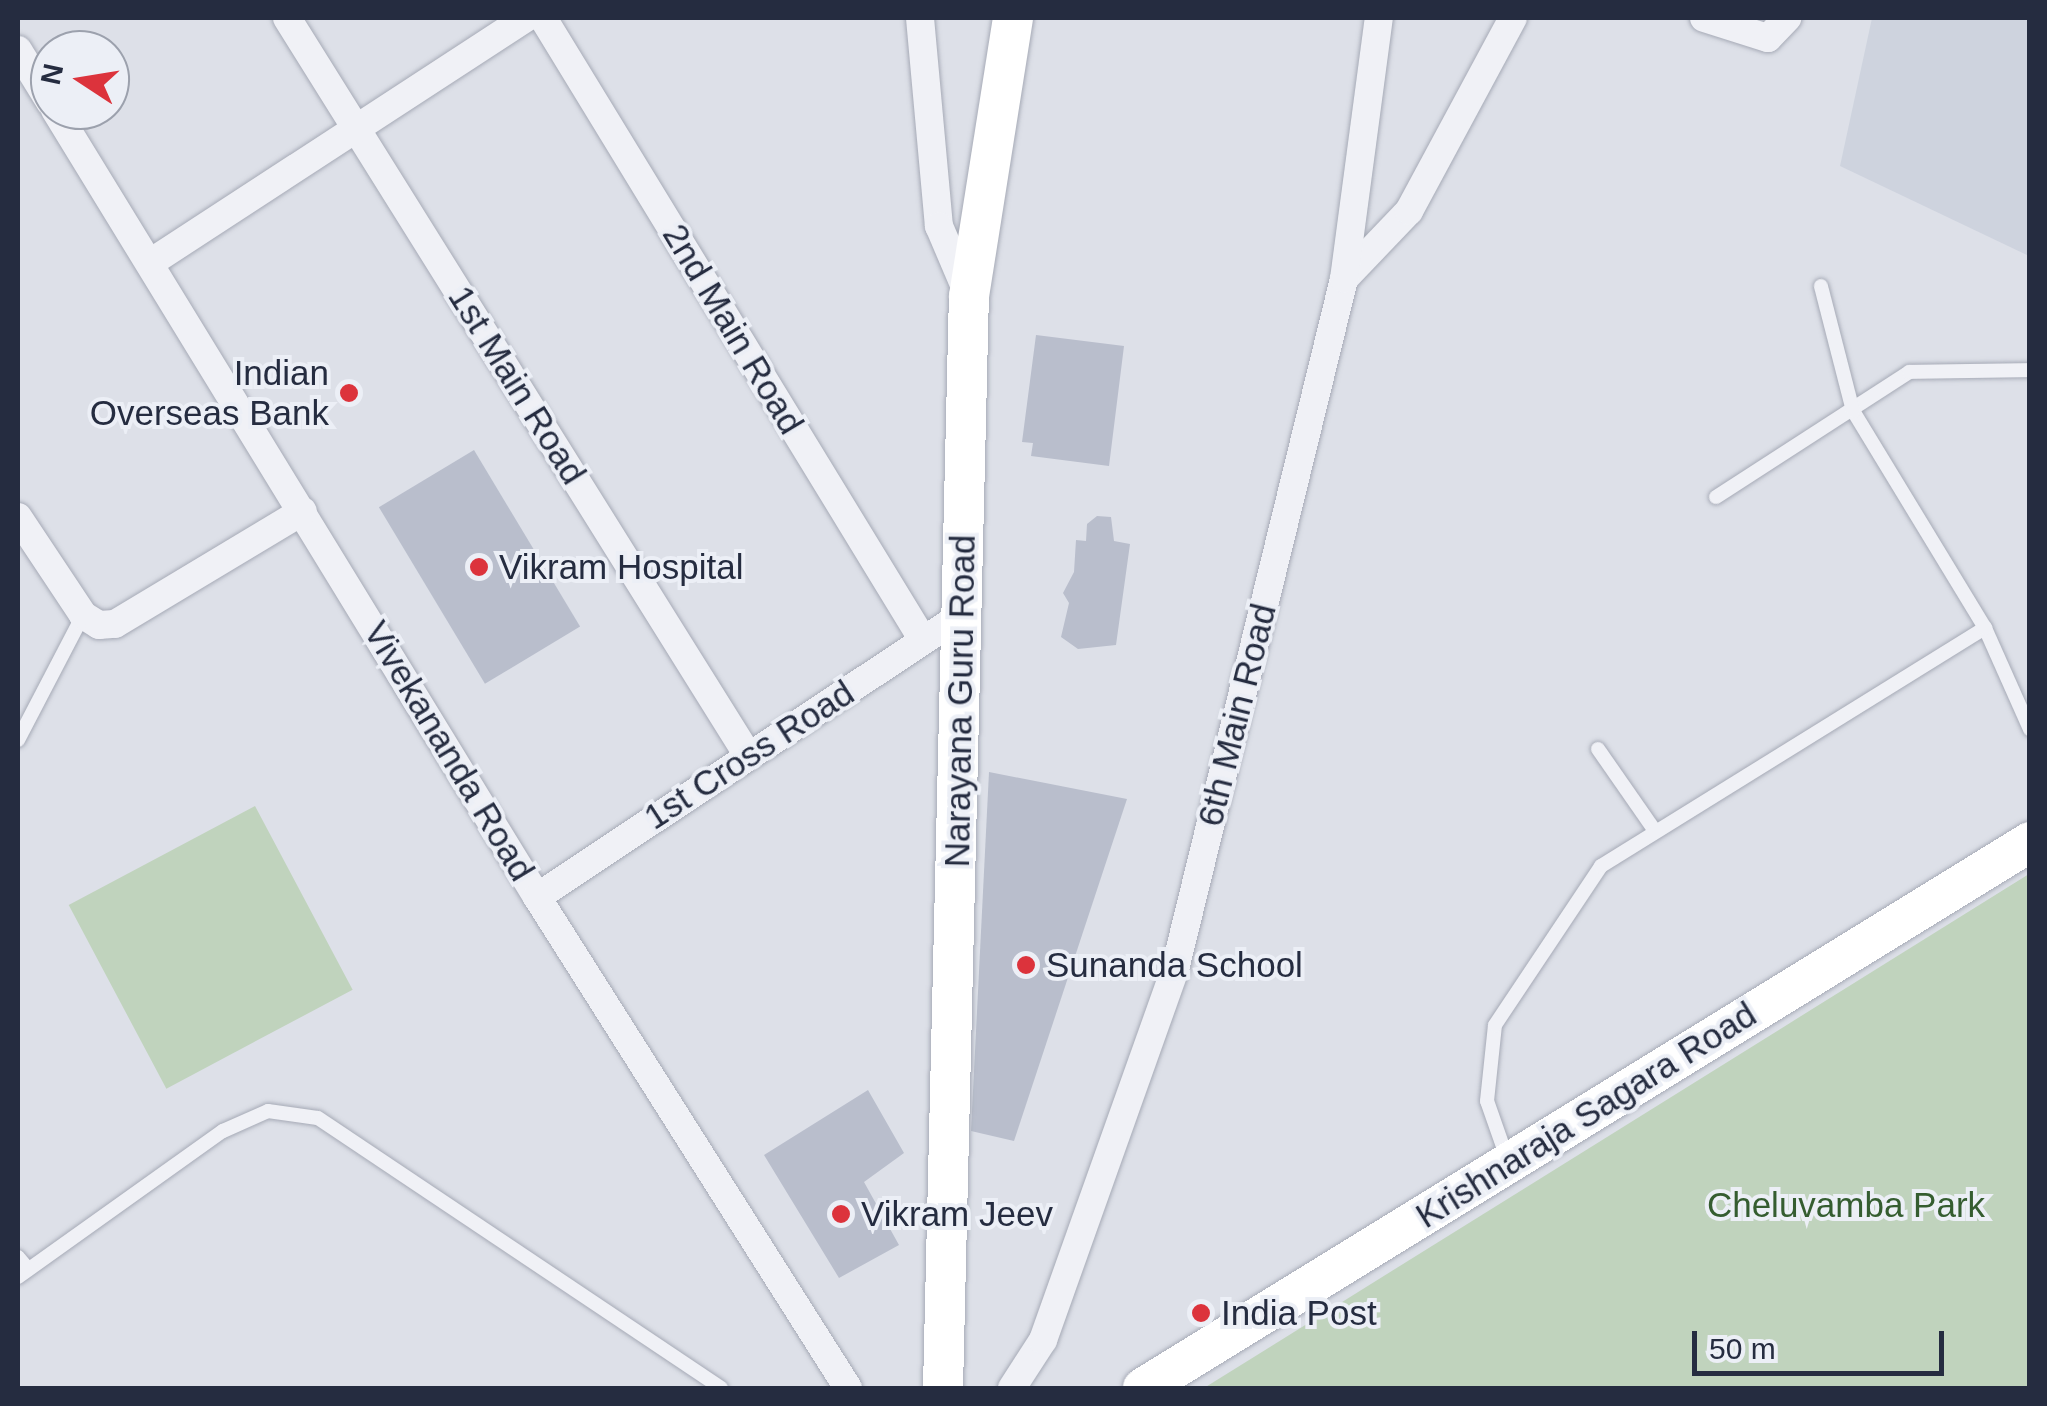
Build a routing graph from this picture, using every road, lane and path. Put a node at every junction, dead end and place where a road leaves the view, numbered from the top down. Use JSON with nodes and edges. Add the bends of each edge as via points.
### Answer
{"nodes":[{"id":1,"x":287,"y":18,"type":"edge"},
{"id":2,"x":526,"y":18,"type":"edge"},
{"id":3,"x":542,"y":18,"type":"edge"},
{"id":4,"x":920,"y":18,"type":"edge"},
{"id":5,"x":1013,"y":18,"type":"edge"},
{"id":6,"x":1379,"y":18,"type":"edge"},
{"id":7,"x":1513,"y":18,"type":"edge"},
{"id":8,"x":1704,"y":18,"type":"edge"},
{"id":9,"x":1787,"y":18,"type":"edge"},
{"id":10,"x":357,"y":128,"type":"junction"},
{"id":11,"x":67,"y":130,"type":"edge"},
{"id":12,"x":150,"y":263,"type":"junction"},
{"id":13,"x":1344,"y":279,"type":"junction"},
{"id":14,"x":1821,"y":286,"type":"dead end"},
{"id":15,"x":969,"y":296,"type":"junction"},
{"id":16,"x":2030,"y":370,"type":"edge"},
{"id":17,"x":1854,"y":410,"type":"junction"},
{"id":18,"x":1716,"y":497,"type":"dead end"},
{"id":19,"x":304,"y":511,"type":"junction"},
{"id":20,"x":18,"y":517,"type":"edge"},
{"id":21,"x":82,"y":614,"type":"junction"},
{"id":22,"x":962,"y":615,"type":"junction"},
{"id":23,"x":1985,"y":628,"type":"junction"},
{"id":24,"x":923,"y":640,"type":"junction"},
{"id":25,"x":2030,"y":729,"type":"edge"},
{"id":26,"x":18,"y":740,"type":"edge"},
{"id":27,"x":1598,"y":749,"type":"dead end"},
{"id":28,"x":747,"y":754,"type":"junction"},
{"id":29,"x":1653,"y":828,"type":"junction"},
{"id":30,"x":2030,"y":842,"type":"edge"},
{"id":31,"x":537,"y":896,"type":"junction"},
{"id":32,"x":1509,"y":1163,"type":"junction"},
{"id":33,"x":21,"y":1267,"type":"edge"},
{"id":34,"x":721,"y":1388,"type":"edge"},
{"id":35,"x":848,"y":1388,"type":"edge"},
{"id":36,"x":943,"y":1388,"type":"edge"},
{"id":37,"x":1012,"y":1388,"type":"edge"},
{"id":38,"x":1143,"y":1388,"type":"edge"}],
"edges":[{"from":1,"to":10,"type":"street","name":"1st Main Road"},
{"from":2,"to":10,"type":"street"},
{"from":3,"to":24,"type":"street","name":"2nd Main Road"},
{"from":4,"to":15,"type":"street","via":[[940,226]]},
{"from":5,"to":15,"type":"street","name":"Narayana Guru Road"},
{"from":6,"to":13,"type":"street","name":"6th Main Road"},
{"from":7,"to":13,"type":"street","via":[[1409,211]]},
{"from":8,"to":9,"type":"street","via":[[1768,38]]},
{"from":10,"to":12,"type":"street"},
{"from":10,"to":28,"type":"street","name":"1st Main Road"},
{"from":11,"to":12,"type":"street","name":"Vivekananda Road"},
{"from":12,"to":19,"type":"street","name":"Vivekananda Road"},
{"from":13,"to":37,"type":"street","name":"6th Main Road","via":[[1175,969],[1043,1340]]},
{"from":14,"to":17,"type":"lane"},
{"from":15,"to":22,"type":"street","name":"Narayana Guru Road"},
{"from":16,"to":17,"type":"lane","via":[[1909,372]]},
{"from":17,"to":18,"type":"lane"},
{"from":17,"to":23,"type":"lane"},
{"from":19,"to":21,"type":"street","via":[[116,624],[99,625]]},
{"from":19,"to":31,"type":"street","name":"Vivekananda Road"},
{"from":20,"to":21,"type":"street"},
{"from":21,"to":26,"type":"lane"},
{"from":22,"to":24,"type":"street","name":"1st Cross Road"},
{"from":22,"to":36,"type":"street","name":"Narayana Guru Road"},
{"from":23,"to":25,"type":"lane"},
{"from":23,"to":29,"type":"lane"},
{"from":24,"to":28,"type":"street","name":"1st Cross Road"},
{"from":27,"to":29,"type":"lane"},
{"from":28,"to":31,"type":"street","name":"1st Cross Road"},
{"from":29,"to":32,"type":"lane","via":[[1601,866],[1495,1025],[1487,1101]]},
{"from":30,"to":32,"type":"street","name":"Krishnaraja Sagara Road"},
{"from":31,"to":35,"type":"street","name":"Vivekananda Road"},
{"from":32,"to":38,"type":"street","name":"Krishnaraja Sagara Road"},
{"from":33,"to":34,"type":"lane","via":[[223,1131],[268,1110],[318,1118]]}]}
